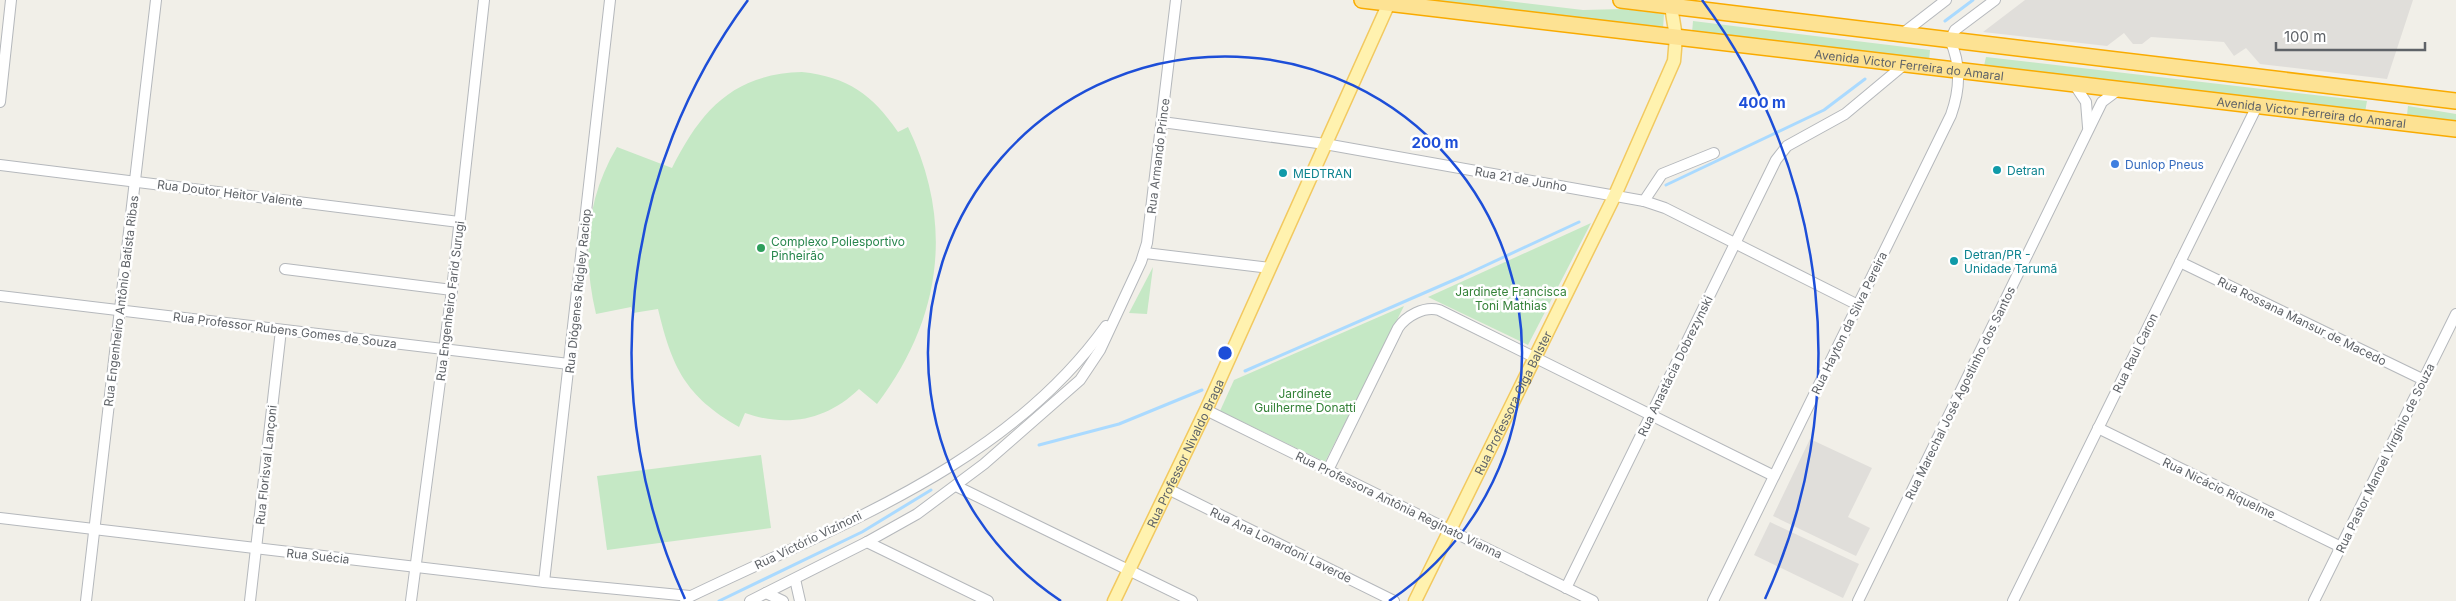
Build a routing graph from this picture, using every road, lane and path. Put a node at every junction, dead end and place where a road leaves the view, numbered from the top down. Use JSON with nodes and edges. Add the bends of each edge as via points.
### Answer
{"nodes":[{"id":1,"x":11,"y":0,"type":"edge"},
{"id":2,"x":156,"y":0,"type":"edge"},
{"id":3,"x":484,"y":0,"type":"edge"},
{"id":4,"x":610,"y":0,"type":"edge"},
{"id":5,"x":1176,"y":0,"type":"edge"},
{"id":6,"x":1362,"y":0,"type":"edge"},
{"id":7,"x":1621,"y":0,"type":"edge"},
{"id":8,"x":1946,"y":0,"type":"edge"},
{"id":9,"x":1995,"y":0,"type":"edge"},
{"id":10,"x":1390,"y":2,"type":"edge"},
{"id":11,"x":1671,"y":3,"type":"edge"},
{"id":12,"x":1902,"y":34,"type":"junction"},
{"id":13,"x":1676,"y":37,"type":"junction"},
{"id":14,"x":1950,"y":40,"type":"junction"},
{"id":15,"x":1905,"y":64,"type":"junction"},
{"id":16,"x":1958,"y":71,"type":"junction"},
{"id":17,"x":2074,"y":84,"type":"junction"},
{"id":18,"x":2119,"y":90,"type":"junction"},
{"id":19,"x":2456,"y":101,"type":"edge"},
{"id":20,"x":0,"y":102,"type":"edge"},
{"id":21,"x":2257,"y":106,"type":"junction"},
{"id":22,"x":1162,"y":122,"type":"junction"},
{"id":23,"x":2456,"y":129,"type":"edge"},
{"id":24,"x":2088,"y":130,"type":"junction"},
{"id":25,"x":1326,"y":144,"type":"junction"},
{"id":26,"x":1714,"y":153,"type":"dead end"},
{"id":27,"x":0,"y":165,"type":"edge"},
{"id":28,"x":135,"y":180,"type":"junction"},
{"id":29,"x":1615,"y":195,"type":"junction"},
{"id":30,"x":1644,"y":201,"type":"junction"},
{"id":31,"x":459,"y":222,"type":"junction"},
{"id":32,"x":1735,"y":243,"type":"junction"},
{"id":33,"x":1145,"y":253,"type":"junction"},
{"id":34,"x":2180,"y":262,"type":"junction"},
{"id":35,"x":1270,"y":268,"type":"junction"},
{"id":36,"x":285,"y":270,"type":"dead end"},
{"id":37,"x":452,"y":290,"type":"junction"},
{"id":38,"x":0,"y":296,"type":"edge"},
{"id":39,"x":1858,"y":305,"type":"junction"},
{"id":40,"x":1120,"y":307,"type":"junction"},
{"id":41,"x":120,"y":310,"type":"junction"},
{"id":42,"x":2456,"y":314,"type":"edge"},
{"id":43,"x":282,"y":330,"type":"junction"},
{"id":44,"x":444,"y":350,"type":"junction"},
{"id":45,"x":1535,"y":358,"type":"junction"},
{"id":46,"x":569,"y":364,"type":"junction"},
{"id":47,"x":2424,"y":380,"type":"junction"},
{"id":48,"x":1206,"y":410,"type":"junction"},
{"id":49,"x":1651,"y":415,"type":"junction"},
{"id":50,"x":2098,"y":428,"type":"junction"},
{"id":51,"x":1328,"y":470,"type":"junction"},
{"id":52,"x":935,"y":476,"type":"joint"},
{"id":53,"x":1774,"y":476,"type":"junction"},
{"id":54,"x":956,"y":486,"type":"junction"},
{"id":55,"x":1168,"y":489,"type":"junction"},
{"id":56,"x":0,"y":518,"type":"edge"},
{"id":57,"x":95,"y":530,"type":"junction"},
{"id":58,"x":1450,"y":530,"type":"junction"},
{"id":59,"x":867,"y":542,"type":"junction"},
{"id":60,"x":2341,"y":547,"type":"junction"},
{"id":61,"x":257,"y":549,"type":"junction"},
{"id":62,"x":416,"y":566,"type":"junction"},
{"id":63,"x":1129,"y":570,"type":"junction"},
{"id":64,"x":795,"y":579,"type":"junction"},
{"id":65,"x":544,"y":582,"type":"junction"},
{"id":66,"x":1566,"y":588,"type":"junction"},
{"id":67,"x":637,"y":592,"type":"junction"},
{"id":68,"x":766,"y":593,"type":"junction"},
{"id":69,"x":690,"y":596,"type":"junction"},
{"id":70,"x":2016,"y":600,"type":"edge"},
{"id":71,"x":86,"y":601,"type":"edge"},
{"id":72,"x":250,"y":601,"type":"edge"},
{"id":73,"x":412,"y":601,"type":"edge"},
{"id":74,"x":648,"y":601,"type":"edge"},
{"id":75,"x":680,"y":601,"type":"edge"},
{"id":76,"x":750,"y":601,"type":"edge"},
{"id":77,"x":784,"y":601,"type":"edge"},
{"id":78,"x":800,"y":601,"type":"edge"},
{"id":79,"x":988,"y":601,"type":"edge"},
{"id":80,"x":1114,"y":601,"type":"edge"},
{"id":81,"x":1192,"y":601,"type":"edge"},
{"id":82,"x":1394,"y":601,"type":"edge"},
{"id":83,"x":1415,"y":601,"type":"edge"},
{"id":84,"x":1593,"y":601,"type":"edge"},
{"id":85,"x":1713,"y":601,"type":"edge"},
{"id":86,"x":1858,"y":601,"type":"edge"},
{"id":87,"x":2314,"y":601,"type":"edge"}],
"edges":[{"from":1,"to":20,"type":"street"},
{"from":2,"to":28,"type":"street","name":"Rua Engenheiro Antônio Batista Ribas"},
{"from":3,"to":31,"type":"street","name":"Rua Engenheiro Farid Surugi"},
{"from":4,"to":46,"type":"street","name":"Rua Diógenes Ridgley Raciop"},
{"from":5,"to":22,"type":"street","name":"Rua Armando Prince"},
{"from":6,"to":10,"type":"highway","name":"Avenida Victor Ferreira do Amaral"},
{"from":7,"to":11,"type":"highway"},
{"from":8,"to":12,"type":"street"},
{"from":9,"to":14,"type":"street","via":[[1955,30]]},
{"from":10,"to":13,"type":"highway","name":"Avenida Victor Ferreira do Amaral"},
{"from":10,"to":25,"type":"main road","name":"Rua Professor Nivaldo Braga"},
{"from":11,"to":12,"type":"highway"},
{"from":11,"to":13,"type":"main road","name":"Rua Professora Olga Balster"},
{"from":12,"to":14,"type":"highway"},
{"from":13,"to":15,"type":"highway","name":"Avenida Victor Ferreira do Amaral"},
{"from":13,"to":29,"type":"main road","name":"Rua Professora Olga Balster","via":[[1674,61]]},
{"from":14,"to":16,"type":"street","name":"Rua Hayton da Silva Pereira"},
{"from":14,"to":19,"type":"highway"},
{"from":15,"to":16,"type":"highway","name":"Avenida Victor Ferreira do Amaral"},
{"from":15,"to":32,"type":"street","name":"Rua Anastácia Dobrezynski","via":[[1845,114],[1788,146],[1776,160]]},
{"from":16,"to":17,"type":"highway","name":"Avenida Victor Ferreira do Amaral"},
{"from":16,"to":39,"type":"street","name":"Rua Hayton da Silva Pereira","via":[[1958,90],[1951,115]]},
{"from":17,"to":18,"type":"highway","name":"Avenida Victor Ferreira do Amaral"},
{"from":17,"to":24,"type":"street","via":[[2086,102]]},
{"from":18,"to":21,"type":"highway","name":"Avenida Victor Ferreira do Amaral"},
{"from":18,"to":24,"type":"street","name":"Rua Marechal José Agostinho dos Santos","via":[[2102,102]]},
{"from":21,"to":23,"type":"highway","name":"Avenida Victor Ferreira do Amaral"},
{"from":21,"to":34,"type":"street","name":"Rua Raul Caron"},
{"from":22,"to":25,"type":"street","name":"Rua 21 de Junho"},
{"from":22,"to":33,"type":"street","name":"Rua Armando Prince"},
{"from":24,"to":86,"type":"street","name":"Rua Marechal José Agostinho dos Santos"},
{"from":25,"to":29,"type":"street","name":"Rua 21 de Junho"},
{"from":25,"to":35,"type":"main road","name":"Rua Professor Nivaldo Braga"},
{"from":26,"to":30,"type":"street","via":[[1662,174]]},
{"from":27,"to":28,"type":"street","name":"Rua Doutor Heitor Valente"},
{"from":28,"to":31,"type":"street","name":"Rua Doutor Heitor Valente"},
{"from":28,"to":41,"type":"street","name":"Rua Engenheiro Antônio Batista Ribas"},
{"from":29,"to":30,"type":"street","name":"Rua 21 de Junho"},
{"from":29,"to":45,"type":"main road","name":"Rua Professora Olga Balster"},
{"from":30,"to":32,"type":"street","name":"Rua 21 de Junho"},
{"from":31,"to":37,"type":"street","name":"Rua Engenheiro Farid Surugi"},
{"from":32,"to":39,"type":"street","name":"Rua 21 de Junho"},
{"from":32,"to":49,"type":"street","name":"Rua Anastácia Dobrezynski"},
{"from":33,"to":35,"type":"street"},
{"from":33,"to":40,"type":"street","name":"Rua Armando Prince"},
{"from":34,"to":47,"type":"street","name":"Rua Rossana Mansur de Macedo"},
{"from":34,"to":50,"type":"street","name":"Rua Raul Caron"},
{"from":35,"to":48,"type":"main road","name":"Rua Professor Nivaldo Braga"},
{"from":36,"to":37,"type":"street"},
{"from":37,"to":44,"type":"street","name":"Rua Engenheiro Farid Surugi"},
{"from":38,"to":41,"type":"street","name":"Rua Professor Rubens Gomes de Souza"},
{"from":39,"to":53,"type":"street","name":"Rua Hayton da Silva Pereira"},
{"from":40,"to":52,"type":"street","name":"Rua Armando Prince","via":[[1064,378],[989,442]]},
{"from":40,"to":54,"type":"street","name":"Rua Armando Prince","via":[[1100,350],[1080,380]]},
{"from":41,"to":43,"type":"street","name":"Rua Professor Rubens Gomes de Souza"},
{"from":41,"to":57,"type":"street","name":"Rua Engenheiro Antônio Batista Ribas"},
{"from":42,"to":47,"type":"street","name":"Rua Pastor Manoel Virgínio de Souza"},
{"from":43,"to":44,"type":"street","name":"Rua Professor Rubens Gomes de Souza"},
{"from":43,"to":61,"type":"street","name":"Rua Florisval Lançoni"},
{"from":44,"to":46,"type":"street","name":"Rua Professor Rubens Gomes de Souza"},
{"from":44,"to":62,"type":"street","name":"Rua Engenheiro Farid Surugi"},
{"from":45,"to":49,"type":"street"},
{"from":45,"to":51,"type":"street","via":[[1439,310],[1429,309],[1406,319],[1398,328]]},
{"from":45,"to":58,"type":"main road","name":"Rua Professora Olga Balster"},
{"from":46,"to":65,"type":"street","name":"Rua Diógenes Ridgley Raciop"},
{"from":47,"to":60,"type":"street","name":"Rua Pastor Manoel Virgínio de Souza"},
{"from":48,"to":51,"type":"street","name":"Rua Professora Antônia Reginato Vianna"},
{"from":48,"to":55,"type":"main road","name":"Rua Professor Nivaldo Braga"},
{"from":49,"to":53,"type":"street"},
{"from":49,"to":66,"type":"street","name":"Rua Anastácia Dobrezynski"},
{"from":50,"to":60,"type":"street","name":"Rua Nicácio Riquelme"},
{"from":50,"to":70,"type":"street","name":"Rua Raul Caron"},
{"from":51,"to":58,"type":"street","name":"Rua Professora Antônia Reginato Vianna"},
{"from":52,"to":69,"type":"street","name":"Rua Victório Vizinoni"},
{"from":53,"to":85,"type":"street","name":"Rua Hayton da Silva Pereira"},
{"from":54,"to":59,"type":"street","via":[[918,514]]},
{"from":54,"to":63,"type":"street"},
{"from":55,"to":63,"type":"main road","name":"Rua Professor Nivaldo Braga"},
{"from":55,"to":82,"type":"street","name":"Rua Ana Lonardoni Laverde"},
{"from":56,"to":57,"type":"street","name":"Rua Suécia"},
{"from":57,"to":61,"type":"street","name":"Rua Suécia"},
{"from":57,"to":71,"type":"street","name":"Rua Engenheiro Antônio Batista Ribas"},
{"from":58,"to":66,"type":"street","name":"Rua Professora Antônia Reginato Vianna"},
{"from":58,"to":83,"type":"main road","name":"Rua Professora Olga Balster"},
{"from":59,"to":64,"type":"street"},
{"from":59,"to":79,"type":"street"},
{"from":60,"to":87,"type":"street","name":"Rua Pastor Manoel Virgínio de Souza"},
{"from":61,"to":62,"type":"street","name":"Rua Suécia"},
{"from":61,"to":72,"type":"street","name":"Rua Florisval Lançoni"},
{"from":62,"to":65,"type":"street","name":"Rua Suécia"},
{"from":62,"to":73,"type":"street","name":"Rua Engenheiro Farid Surugi"},
{"from":63,"to":80,"type":"main road","name":"Rua Professor Nivaldo Braga"},
{"from":63,"to":81,"type":"street"},
{"from":64,"to":68,"type":"street"},
{"from":64,"to":78,"type":"street"},
{"from":65,"to":67,"type":"street","name":"Rua Suécia"},
{"from":66,"to":84,"type":"street","name":"Rua Professora Antônia Reginato Vianna"},
{"from":67,"to":69,"type":"street","name":"Rua Suécia"},
{"from":67,"to":74,"type":"street"},
{"from":68,"to":76,"type":"street"},
{"from":68,"to":77,"type":"street"},
{"from":69,"to":75,"type":"street","name":"Rua Victório Vizinoni"}]}
